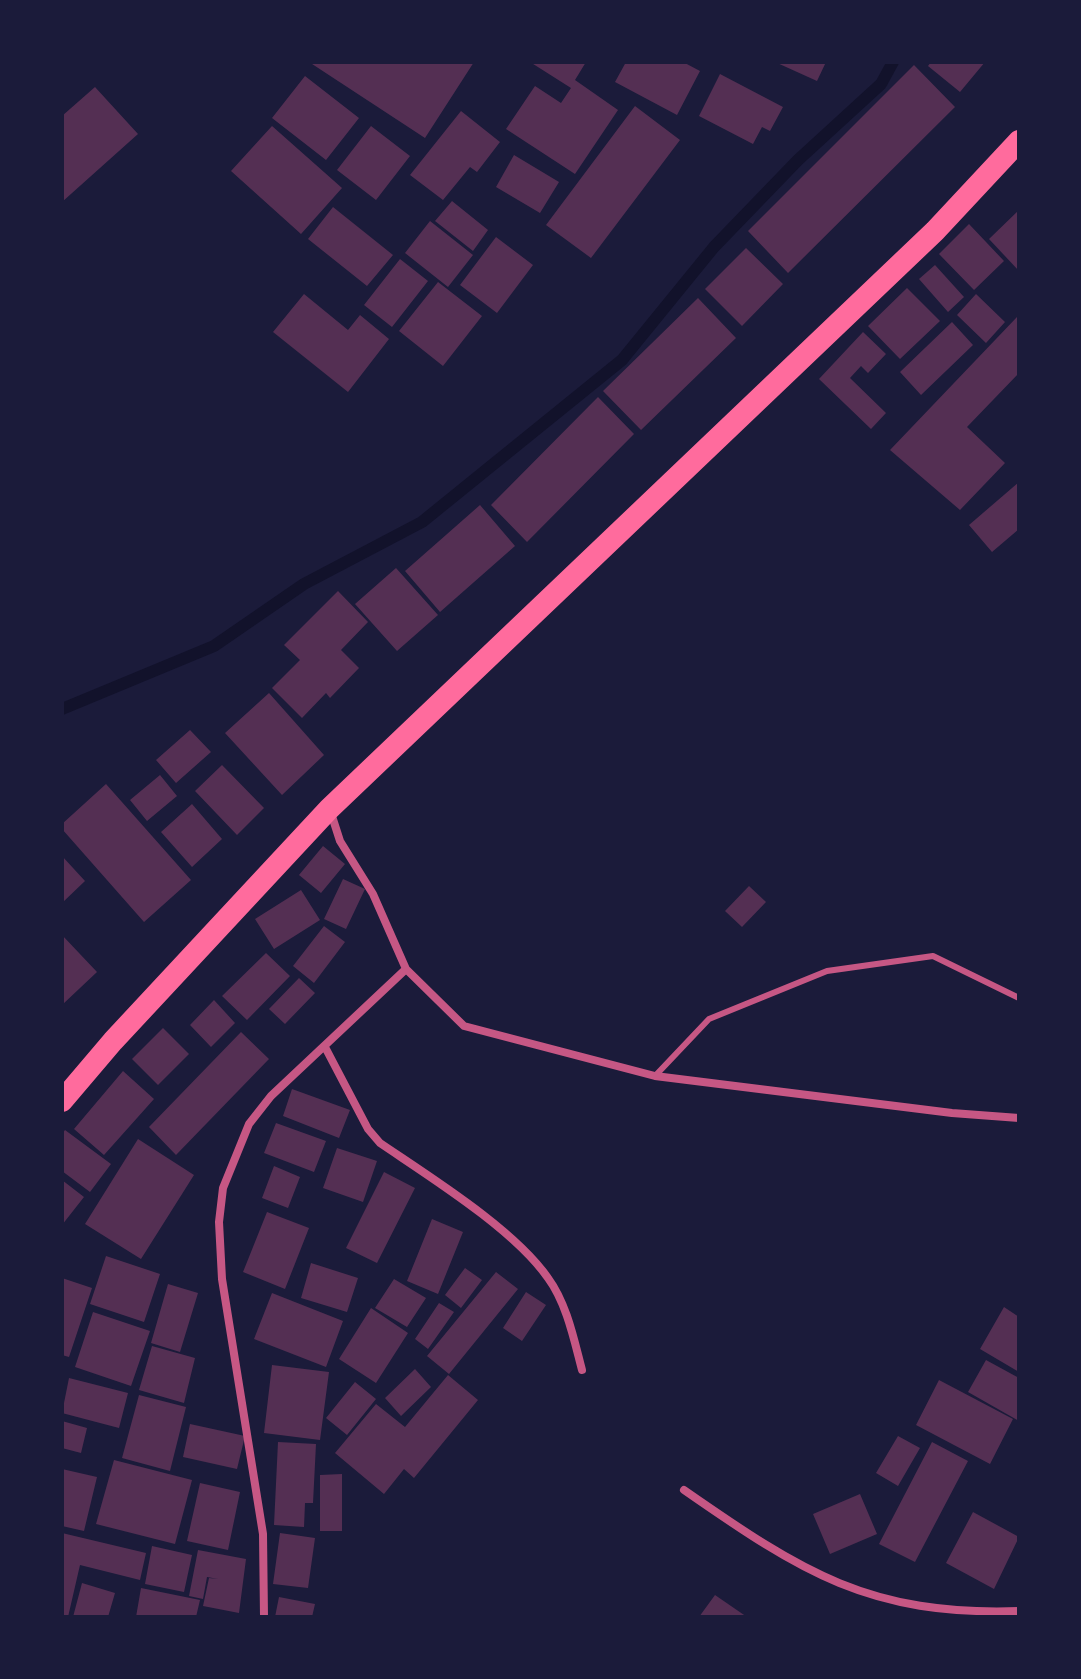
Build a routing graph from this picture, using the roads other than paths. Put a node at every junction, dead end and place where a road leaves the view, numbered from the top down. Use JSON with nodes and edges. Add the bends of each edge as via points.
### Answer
{"nodes":[{"id":1,"x":1019,"y":141,"type":"edge"},
{"id":2,"x":329,"y":809,"type":"junction"},
{"id":3,"x":406,"y":969,"type":"junction"},
{"id":4,"x":1019,"y":998,"type":"edge"},
{"id":5,"x":325,"y":1047,"type":"junction"},
{"id":6,"x":655,"y":1076,"type":"junction"},
{"id":7,"x":62,"y":1101,"type":"edge"},
{"id":8,"x":1019,"y":1118,"type":"edge"},
{"id":9,"x":582,"y":1370,"type":"dead end"},
{"id":10,"x":684,"y":1490,"type":"dead end"},
{"id":11,"x":1019,"y":1611,"type":"edge"},
{"id":12,"x":264,"y":1617,"type":"edge"}],
"edges":[{"from":1,"to":2,"type":"highway","via":[[935,231]]},
{"from":2,"to":3,"type":"street"},
{"from":2,"to":7,"type":"highway"},
{"from":3,"to":5,"type":"street"},
{"from":3,"to":6,"type":"street","via":[[464,1026]]},
{"from":4,"to":6,"type":"lane","via":[[933,956],[827,971],[709,1019]]},
{"from":5,"to":9,"type":"street","via":[[380,1143],[502,1233],[548,1278],[571,1325]]},
{"from":5,"to":12,"type":"street","via":[[271,1096],[249,1124],[223,1188],[219,1222],[222,1279],[263,1534]]},
{"from":6,"to":8,"type":"street"},
{"from":10,"to":11,"type":"street","via":[[830,1582],[884,1600],[938,1609]]}]}
